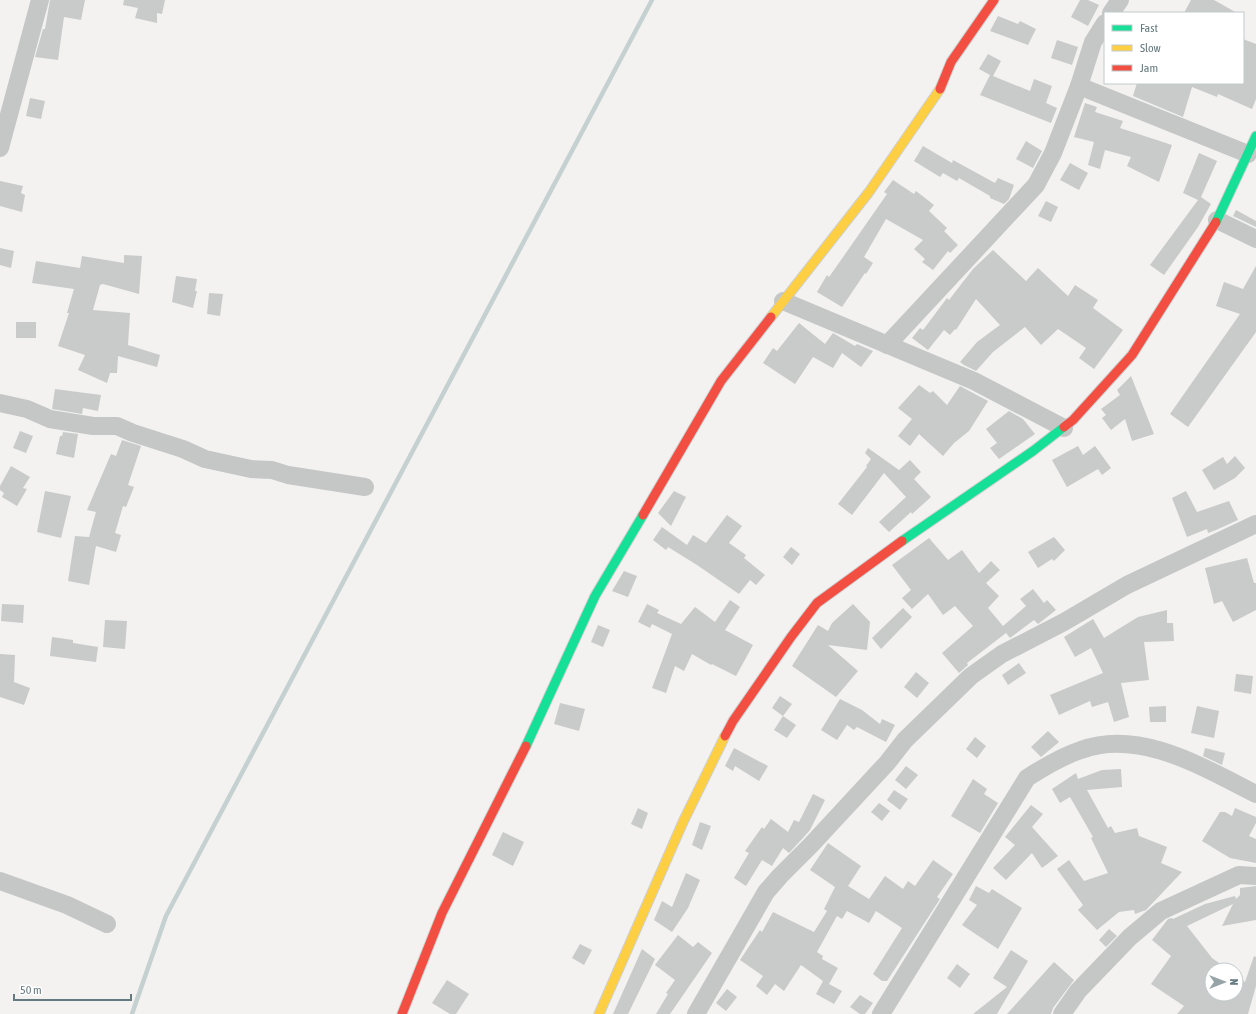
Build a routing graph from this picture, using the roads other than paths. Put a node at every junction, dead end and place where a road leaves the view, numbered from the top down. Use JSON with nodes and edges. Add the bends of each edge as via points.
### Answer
{"nodes":[{"id":1,"x":40,"y":0,"type":"edge"},
{"id":2,"x":994,"y":0,"type":"edge"},
{"id":3,"x":1120,"y":0,"type":"edge"},
{"id":4,"x":1112,"y":12,"type":"edge"},
{"id":5,"x":1104,"y":25,"type":"edge"},
{"id":6,"x":1079,"y":86,"type":"junction"},
{"id":7,"x":1256,"y":136,"type":"edge"},
{"id":8,"x":0,"y":148,"type":"edge"},
{"id":9,"x":1248,"y":154,"type":"junction"},
{"id":10,"x":1217,"y":220,"type":"junction"},
{"id":11,"x":1256,"y":239,"type":"edge"},
{"id":12,"x":783,"y":302,"type":"junction"},
{"id":13,"x":887,"y":345,"type":"junction"},
{"id":14,"x":0,"y":403,"type":"edge"},
{"id":15,"x":1064,"y":428,"type":"junction"},
{"id":16,"x":365,"y":487,"type":"dead end"},
{"id":17,"x":1256,"y":524,"type":"edge"},
{"id":18,"x":1256,"y":794,"type":"edge"},
{"id":19,"x":1256,"y":876,"type":"edge"},
{"id":20,"x":0,"y":882,"type":"edge"},
{"id":21,"x":107,"y":924,"type":"dead end"},
{"id":22,"x":402,"y":1014,"type":"edge"},
{"id":23,"x":599,"y":1014,"type":"edge"},
{"id":24,"x":696,"y":1014,"type":"edge"},
{"id":25,"x":881,"y":1014,"type":"edge"},
{"id":26,"x":1062,"y":1014,"type":"edge"}],
"edges":[{"from":1,"to":8,"type":"street"},
{"from":2,"to":12,"type":"street","via":[[951,62],[942,86],[869,192]]},
{"from":3,"to":4,"type":"street"},
{"from":5,"to":6,"type":"street","via":[[1093,42]]},
{"from":6,"to":9,"type":"street"},
{"from":6,"to":13,"type":"street","via":[[1053,153],[1036,185]]},
{"from":7,"to":9,"type":"street"},
{"from":9,"to":10,"type":"street"},
{"from":10,"to":11,"type":"street"},
{"from":10,"to":15,"type":"street","via":[[1132,355]]},
{"from":12,"to":13,"type":"street"},
{"from":12,"to":22,"type":"street","via":[[721,381],[595,596],[535,728],[442,913]]},
{"from":13,"to":15,"type":"street","via":[[974,381]]},
{"from":14,"to":16,"type":"street","via":[[27,409],[50,419],[93,426],[117,426],[205,459],[251,470],[272,470],[288,475]]},
{"from":15,"to":23,"type":"street","via":[[878,557],[817,603],[790,637],[733,720],[683,822]]},
{"from":17,"to":24,"type":"street","via":[[1127,585],[1002,654],[971,676],[905,740],[887,764],[766,892]]},
{"from":18,"to":25,"type":"street","via":[[1173,755],[1138,746],[1108,743],[1082,749],[1027,778]]},
{"from":19,"to":26,"type":"street","via":[[1239,875],[1161,911],[1130,937],[1078,991]]},
{"from":20,"to":21,"type":"street","via":[[67,905]]}]}
